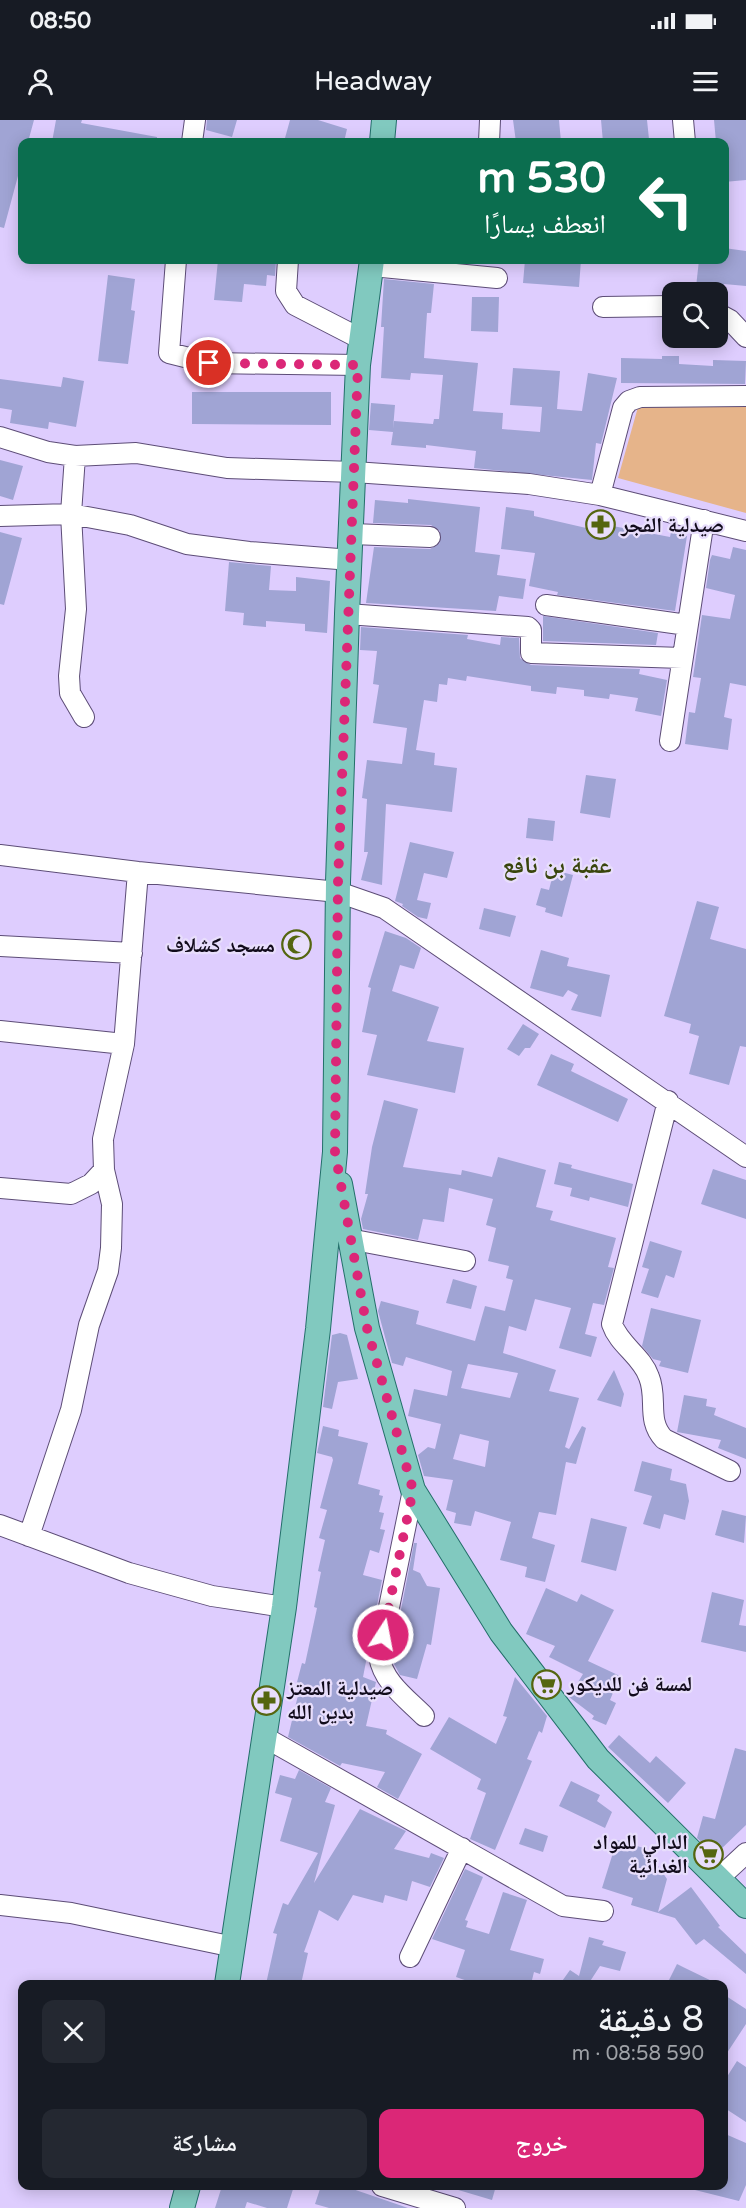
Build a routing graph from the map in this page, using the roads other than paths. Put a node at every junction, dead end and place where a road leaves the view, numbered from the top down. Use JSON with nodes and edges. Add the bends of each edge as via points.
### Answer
{"nodes":[{"id":1,"x":195,"y":120,"type":"edge"},
{"id":2,"x":384,"y":120,"type":"edge"},
{"id":3,"x":490,"y":120,"type":"edge"},
{"id":4,"x":683,"y":120,"type":"edge"},
{"id":5,"x":193,"y":138,"type":"edge"},
{"id":6,"x":382,"y":138,"type":"edge"},
{"id":7,"x":489,"y":138,"type":"edge"},
{"id":8,"x":685,"y":138,"type":"edge"},
{"id":9,"x":176,"y":264,"type":"edge"},
{"id":10,"x":288,"y":264,"type":"edge"},
{"id":11,"x":372,"y":264,"type":"edge"},
{"id":12,"x":380,"y":264,"type":"edge"},
{"id":13,"x":497,"y":278,"type":"dead end"},
{"id":14,"x":662,"y":306,"type":"edge"},
{"id":15,"x":603,"y":307,"type":"dead end"},
{"id":16,"x":728,"y":319,"type":"edge"},
{"id":17,"x":746,"y":337,"type":"edge"},
{"id":18,"x":361,"y":339,"type":"junction"},
{"id":19,"x":358,"y":365,"type":"junction"},
{"id":20,"x":746,"y":396,"type":"edge"},
{"id":21,"x":0,"y":437,"type":"edge"},
{"id":22,"x":75,"y":456,"type":"junction"},
{"id":23,"x":354,"y":472,"type":"junction"},
{"id":24,"x":600,"y":495,"type":"junction"},
{"id":25,"x":71,"y":513,"type":"junction"},
{"id":26,"x":0,"y":516,"type":"edge"},
{"id":27,"x":704,"y":520,"type":"junction"},
{"id":28,"x":746,"y":531,"type":"edge"},
{"id":29,"x":352,"y":534,"type":"junction"},
{"id":30,"x":430,"y":537,"type":"dead end"},
{"id":31,"x":351,"y":560,"type":"junction"},
{"id":32,"x":546,"y":605,"type":"dead end"},
{"id":33,"x":347,"y":614,"type":"junction"},
{"id":34,"x":687,"y":625,"type":"junction"},
{"id":35,"x":682,"y":658,"type":"junction"},
{"id":36,"x":84,"y":717,"type":"dead end"},
{"id":37,"x":670,"y":741,"type":"dead end"},
{"id":38,"x":0,"y":855,"type":"edge"},
{"id":39,"x":138,"y":872,"type":"junction"},
{"id":40,"x":338,"y":892,"type":"junction"},
{"id":41,"x":0,"y":946,"type":"edge"},
{"id":42,"x":132,"y":953,"type":"junction"},
{"id":43,"x":0,"y":1031,"type":"edge"},
{"id":44,"x":124,"y":1044,"type":"junction"},
{"id":45,"x":668,"y":1101,"type":"junction"},
{"id":46,"x":335,"y":1152,"type":"junction"},
{"id":47,"x":746,"y":1157,"type":"edge"},
{"id":48,"x":104,"y":1170,"type":"junction"},
{"id":49,"x":0,"y":1188,"type":"edge"},
{"id":50,"x":349,"y":1239,"type":"junction"},
{"id":51,"x":465,"y":1261,"type":"dead end"},
{"id":52,"x":321,"y":1290,"type":"junction"},
{"id":53,"x":362,"y":1304,"type":"junction"},
{"id":54,"x":730,"y":1471,"type":"dead end"},
{"id":55,"x":413,"y":1490,"type":"junction"},
{"id":56,"x":0,"y":1524,"type":"edge"},
{"id":57,"x":29,"y":1536,"type":"junction"},
{"id":58,"x":284,"y":1607,"type":"junction"},
{"id":59,"x":424,"y":1716,"type":"dead end"},
{"id":60,"x":266,"y":1738,"type":"junction"},
{"id":61,"x":462,"y":1848,"type":"junction"},
{"id":62,"x":746,"y":1853,"type":"edge"},
{"id":63,"x":718,"y":1878,"type":"junction"},
{"id":64,"x":0,"y":1905,"type":"edge"},
{"id":65,"x":746,"y":1906,"type":"edge"},
{"id":66,"x":603,"y":1911,"type":"dead end"},
{"id":67,"x":234,"y":1947,"type":"junction"},
{"id":68,"x":410,"y":1957,"type":"dead end"},
{"id":69,"x":228,"y":1980,"type":"edge"},
{"id":70,"x":187,"y":2190,"type":"edge"},
{"id":71,"x":395,"y":2190,"type":"edge"},
{"id":72,"x":182,"y":2208,"type":"edge"},
{"id":73,"x":455,"y":2208,"type":"edge"}],
"edges":[{"from":1,"to":5,"type":"street"},
{"from":2,"to":6,"type":"main road"},
{"from":3,"to":7,"type":"street"},
{"from":4,"to":8,"type":"street"},
{"from":9,"to":19,"type":"street","via":[[169,352],[209,363]]},
{"from":10,"to":18,"type":"street","via":[[286,291],[295,305]]},
{"from":11,"to":18,"type":"main road"},
{"from":12,"to":13,"type":"street"},
{"from":14,"to":15,"type":"street"},
{"from":16,"to":17,"type":"street"},
{"from":18,"to":19,"type":"main road"},
{"from":19,"to":23,"type":"main road"},
{"from":20,"to":24,"type":"street","via":[[640,397],[629,401],[623,408]]},
{"from":21,"to":22,"type":"street"},
{"from":22,"to":23,"type":"street","via":[[136,453],[227,468]]},
{"from":22,"to":25,"type":"street"},
{"from":23,"to":24,"type":"street","via":[[529,484]]},
{"from":23,"to":29,"type":"main road"},
{"from":24,"to":27,"type":"street"},
{"from":25,"to":26,"type":"street"},
{"from":25,"to":31,"type":"street","via":[[130,525],[187,544]]},
{"from":25,"to":36,"type":"street","via":[[76,609],[70,693]]},
{"from":27,"to":28,"type":"street"},
{"from":27,"to":34,"type":"street"},
{"from":29,"to":30,"type":"street"},
{"from":29,"to":31,"type":"main road"},
{"from":31,"to":33,"type":"main road"},
{"from":32,"to":34,"type":"street"},
{"from":33,"to":35,"type":"street","via":[[528,627],[531,652]]},
{"from":33,"to":40,"type":"main road"},
{"from":34,"to":35,"type":"street"},
{"from":35,"to":37,"type":"street"},
{"from":38,"to":39,"type":"street"},
{"from":39,"to":40,"type":"street"},
{"from":39,"to":42,"type":"street"},
{"from":40,"to":45,"type":"street","via":[[384,908]]},
{"from":40,"to":46,"type":"main road"},
{"from":41,"to":42,"type":"street"},
{"from":42,"to":44,"type":"street"},
{"from":43,"to":44,"type":"street"},
{"from":44,"to":48,"type":"street","via":[[103,1138]]},
{"from":45,"to":47,"type":"street"},
{"from":45,"to":54,"type":"street","via":[[612,1324],[616,1336],[646,1369],[656,1430],[664,1439]]},
{"from":46,"to":50,"type":"main road"},
{"from":46,"to":52,"type":"main road"},
{"from":48,"to":49,"type":"street","via":[[92,1184],[71,1194]]},
{"from":48,"to":57,"type":"street","via":[[112,1204],[108,1271],[89,1325],[71,1410]]},
{"from":50,"to":51,"type":"street"},
{"from":50,"to":53,"type":"main road"},
{"from":52,"to":53,"type":"main road","via":[[342,1283]]},
{"from":52,"to":58,"type":"main road"},
{"from":53,"to":55,"type":"main road"},
{"from":55,"to":59,"type":"street","via":[[379,1656],[381,1670],[388,1680]]},
{"from":55,"to":63,"type":"main road","via":[[501,1632],[598,1759]]},
{"from":56,"to":57,"type":"street"},
{"from":57,"to":58,"type":"street","via":[[129,1574],[212,1596]]},
{"from":58,"to":60,"type":"main road"},
{"from":60,"to":61,"type":"street"},
{"from":60,"to":67,"type":"main road"},
{"from":61,"to":66,"type":"street","via":[[563,1906]]},
{"from":61,"to":68,"type":"street"},
{"from":62,"to":63,"type":"street"},
{"from":63,"to":65,"type":"main road"},
{"from":64,"to":67,"type":"street","via":[[71,1913]]},
{"from":67,"to":69,"type":"main road"},
{"from":70,"to":72,"type":"main road"},
{"from":71,"to":73,"type":"street"}]}
